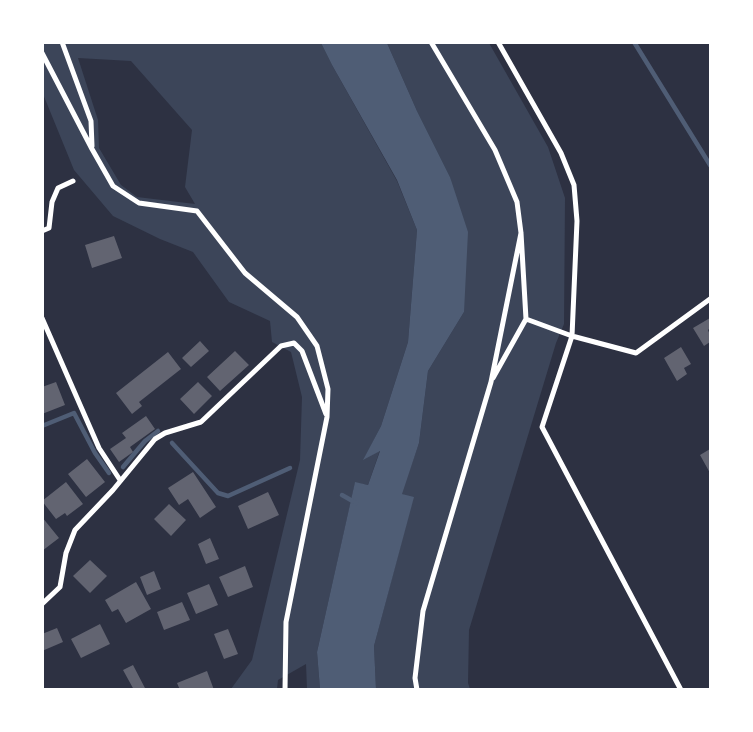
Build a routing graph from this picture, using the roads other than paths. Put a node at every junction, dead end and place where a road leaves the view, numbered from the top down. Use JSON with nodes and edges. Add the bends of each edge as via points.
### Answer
{"nodes":[{"id":1,"x":62,"y":42,"type":"edge"},
{"id":2,"x":431,"y":42,"type":"edge"},
{"id":3,"x":498,"y":42,"type":"edge"},
{"id":4,"x":42,"y":53,"type":"edge"},
{"id":5,"x":92,"y":149,"type":"junction"},
{"id":6,"x":73,"y":181,"type":"dead end"},
{"id":7,"x":42,"y":231,"type":"edge"},
{"id":8,"x":521,"y":233,"type":"junction"},
{"id":9,"x":710,"y":300,"type":"edge"},
{"id":10,"x":42,"y":318,"type":"edge"},
{"id":11,"x":526,"y":318,"type":"junction"},
{"id":12,"x":572,"y":336,"type":"junction"},
{"id":13,"x":491,"y":382,"type":"junction"},
{"id":14,"x":327,"y":417,"type":"junction"},
{"id":15,"x":120,"y":480,"type":"junction"},
{"id":16,"x":42,"y":604,"type":"edge"},
{"id":17,"x":285,"y":690,"type":"edge"},
{"id":18,"x":417,"y":690,"type":"edge"},
{"id":19,"x":681,"y":690,"type":"edge"}],
"edges":[{"from":1,"to":5,"type":"street","via":[[91,121]]},
{"from":2,"to":8,"type":"street","via":[[495,150],[517,202]]},
{"from":3,"to":12,"type":"street","via":[[561,153],[574,185],[577,221]]},
{"from":4,"to":5,"type":"street"},
{"from":5,"to":14,"type":"street","via":[[113,186],[139,203],[197,211],[245,273],[297,317],[317,346],[328,389]]},
{"from":6,"to":7,"type":"street","via":[[58,188],[52,202],[49,228]]},
{"from":8,"to":11,"type":"street"},
{"from":8,"to":13,"type":"street"},
{"from":9,"to":12,"type":"street","via":[[636,353]]},
{"from":10,"to":15,"type":"street","via":[[99,448]]},
{"from":11,"to":12,"type":"street"},
{"from":11,"to":13,"type":"street"},
{"from":12,"to":19,"type":"street","via":[[542,427]]},
{"from":13,"to":18,"type":"street","via":[[423,611],[415,678]]},
{"from":14,"to":15,"type":"street","via":[[302,352],[294,343],[281,346],[201,422],[155,439]]},
{"from":14,"to":17,"type":"street","via":[[286,622]]},
{"from":15,"to":16,"type":"street","via":[[75,530],[66,553],[60,588]]}]}
